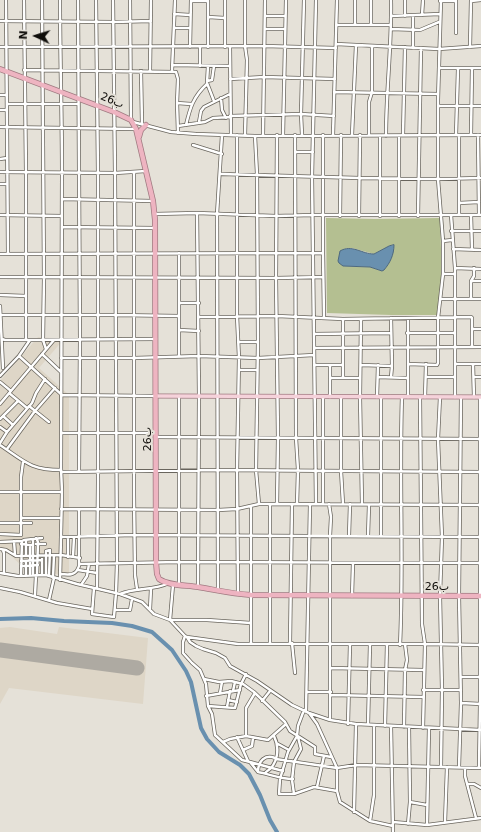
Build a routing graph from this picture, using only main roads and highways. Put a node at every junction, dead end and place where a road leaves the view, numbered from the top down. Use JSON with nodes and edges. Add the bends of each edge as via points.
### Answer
{"nodes":[{"id":1,"x":0,"y":69,"type":"edge"},
{"id":2,"x":144,"y":124,"type":"road end"},
{"id":3,"x":139,"y":138,"type":"junction"},
{"id":4,"x":156,"y":396,"type":"junction"},
{"id":5,"x":480,"y":397,"type":"edge"},
{"id":6,"x":480,"y":596,"type":"edge"}],
"edges":[{"from":1,"to":3,"type":"highway","name":"26ب","via":[[114,112],[131,121]]},
{"from":2,"to":3,"type":"highway"},
{"from":3,"to":4,"type":"highway","name":"26ب","via":[[153,201],[156,228]]},
{"from":4,"to":5,"type":"main road"},
{"from":4,"to":6,"type":"highway","name":"26ب","via":[[156,562],[159,579],[238,595]]}]}
